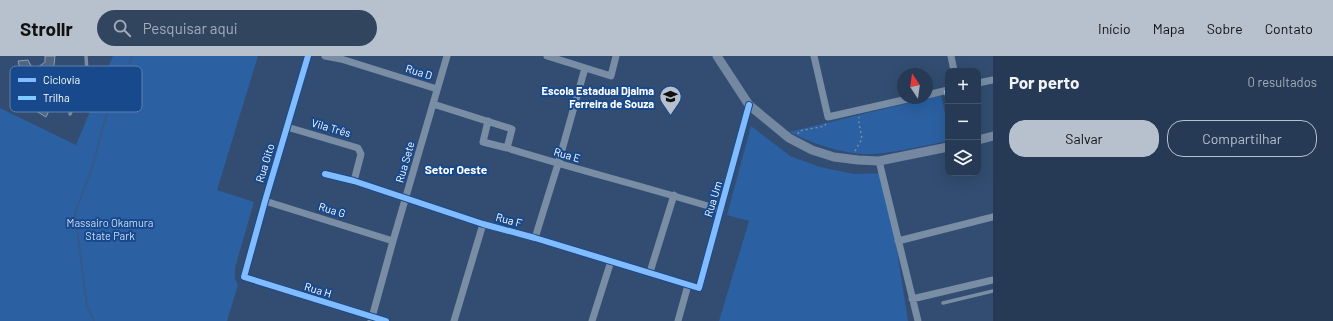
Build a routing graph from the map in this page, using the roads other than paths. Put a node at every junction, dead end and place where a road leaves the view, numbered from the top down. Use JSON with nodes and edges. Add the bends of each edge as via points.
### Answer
{"nodes":[{"id":1,"x":86,"y":56,"type":"edge"},
{"id":2,"x":308,"y":56,"type":"edge"},
{"id":3,"x":325,"y":56,"type":"edge"},
{"id":4,"x":447,"y":56,"type":"edge"},
{"id":5,"x":547,"y":56,"type":"edge"},
{"id":6,"x":616,"y":56,"type":"edge"},
{"id":7,"x":717,"y":56,"type":"edge"},
{"id":8,"x":814,"y":56,"type":"edge"},
{"id":9,"x":951,"y":56,"type":"edge"},
{"id":10,"x":342,"y":58,"type":"edge"},
{"id":11,"x":87,"y":66,"type":"edge"},
{"id":12,"x":585,"y":68,"type":"junction"},
{"id":13,"x":953,"y":68,"type":"edge"},
{"id":14,"x":993,"y":80,"type":"edge"},
{"id":15,"x":981,"y":82,"type":"edge"},
{"id":16,"x":437,"y":89,"type":"junction"},
{"id":17,"x":945,"y":91,"type":"edge"},
{"id":18,"x":933,"y":94,"type":"edge"},
{"id":19,"x":897,"y":101,"type":"edge"},
{"id":20,"x":433,"y":104,"type":"junction"},
{"id":21,"x":749,"y":105,"type":"junction"},
{"id":22,"x":488,"y":120,"type":"junction"},
{"id":23,"x":287,"y":127,"type":"junction"},
{"id":24,"x":993,"y":136,"type":"edge"},
{"id":25,"x":981,"y":139,"type":"edge"},
{"id":26,"x":507,"y":148,"type":"junction"},
{"id":27,"x":945,"y":148,"type":"edge"},
{"id":28,"x":879,"y":161,"type":"junction"},
{"id":29,"x":558,"y":164,"type":"junction"},
{"id":30,"x":325,"y":174,"type":"dead end"},
{"id":31,"x":354,"y":181,"type":"junction"},
{"id":32,"x":674,"y":196,"type":"junction"},
{"id":33,"x":406,"y":198,"type":"junction"},
{"id":34,"x":265,"y":201,"type":"junction"},
{"id":35,"x":721,"y":210,"type":"junction"},
{"id":36,"x":993,"y":217,"type":"edge"},
{"id":37,"x":483,"y":224,"type":"junction"},
{"id":38,"x":535,"y":238,"type":"junction"},
{"id":39,"x":393,"y":241,"type":"junction"},
{"id":40,"x":898,"y":241,"type":"junction"},
{"id":41,"x":611,"y":261,"type":"junction"},
{"id":42,"x":650,"y":272,"type":"junction"},
{"id":43,"x":244,"y":277,"type":"joint"},
{"id":44,"x":993,"y":280,"type":"edge"},
{"id":45,"x":688,"y":285,"type":"junction"},
{"id":46,"x":993,"y":291,"type":"edge"},
{"id":47,"x":912,"y":299,"type":"junction"},
{"id":48,"x":943,"y":303,"type":"dead end"},
{"id":49,"x":372,"y":319,"type":"edge"},
{"id":50,"x":386,"y":321,"type":"edge"},
{"id":51,"x":454,"y":321,"type":"edge"},
{"id":52,"x":592,"y":321,"type":"edge"},
{"id":53,"x":678,"y":321,"type":"edge"},
{"id":54,"x":918,"y":321,"type":"edge"}],
"edges":[{"from":1,"to":11,"type":"lane"},
{"from":2,"to":23,"type":"street","name":"Rua Oito"},
{"from":3,"to":10,"type":"street","name":"Rua D"},
{"from":4,"to":16,"type":"street","name":"Rua Sete"},
{"from":5,"to":12,"type":"street"},
{"from":6,"to":12,"type":"street","via":[[611,76]]},
{"from":7,"to":21,"type":"main road"},
{"from":8,"to":19,"type":"street","via":[[828,117]]},
{"from":9,"to":13,"type":"street"},
{"from":10,"to":16,"type":"street","name":"Rua D"},
{"from":12,"to":29,"type":"street"},
{"from":14,"to":15,"type":"street"},
{"from":16,"to":20,"type":"street","name":"Rua Sete"},
{"from":17,"to":18,"type":"street"},
{"from":20,"to":22,"type":"street"},
{"from":20,"to":33,"type":"street","name":"Rua Sete"},
{"from":21,"to":28,"type":"main road","via":[[794,141],[812,150],[834,157]]},
{"from":21,"to":35,"type":"street","name":"Rua Um"},
{"from":22,"to":26,"type":"street","via":[[512,129]]},
{"from":22,"to":26,"type":"street","name":"Rua E","via":[[483,142]]},
{"from":23,"to":31,"type":"street","name":"Vila Três","via":[[358,148],[361,154]]},
{"from":23,"to":34,"type":"street","name":"Rua Oito"},
{"from":24,"to":25,"type":"main road"},
{"from":26,"to":29,"type":"street","name":"Rua E"},
{"from":27,"to":28,"type":"main road"},
{"from":28,"to":40,"type":"street"},
{"from":29,"to":32,"type":"street","name":"Rua E"},
{"from":29,"to":38,"type":"street"},
{"from":30,"to":31,"type":"street","name":"Rua F"},
{"from":31,"to":33,"type":"street","name":"Rua F"},
{"from":32,"to":35,"type":"street","name":"Rua E"},
{"from":32,"to":42,"type":"street"},
{"from":33,"to":37,"type":"street","name":"Rua F"},
{"from":33,"to":39,"type":"street","name":"Rua Sete"},
{"from":34,"to":39,"type":"street","name":"Rua G"},
{"from":34,"to":43,"type":"street","name":"Rua Oito"},
{"from":35,"to":45,"type":"street","name":"Rua Um","via":[[699,288]]},
{"from":36,"to":40,"type":"street"},
{"from":37,"to":38,"type":"street","name":"Rua F"},
{"from":37,"to":51,"type":"street"},
{"from":38,"to":41,"type":"street","name":"Rua F"},
{"from":39,"to":49,"type":"street","name":"Rua Sete"},
{"from":40,"to":47,"type":"street"},
{"from":41,"to":42,"type":"street","name":"Rua F"},
{"from":41,"to":52,"type":"street"},
{"from":42,"to":45,"type":"street","name":"Rua F"},
{"from":43,"to":49,"type":"street","name":"Rua H"},
{"from":44,"to":47,"type":"street"},
{"from":45,"to":53,"type":"street"},
{"from":46,"to":48,"type":"lane"},
{"from":47,"to":54,"type":"street"},
{"from":49,"to":50,"type":"street","name":"Rua H"}]}
